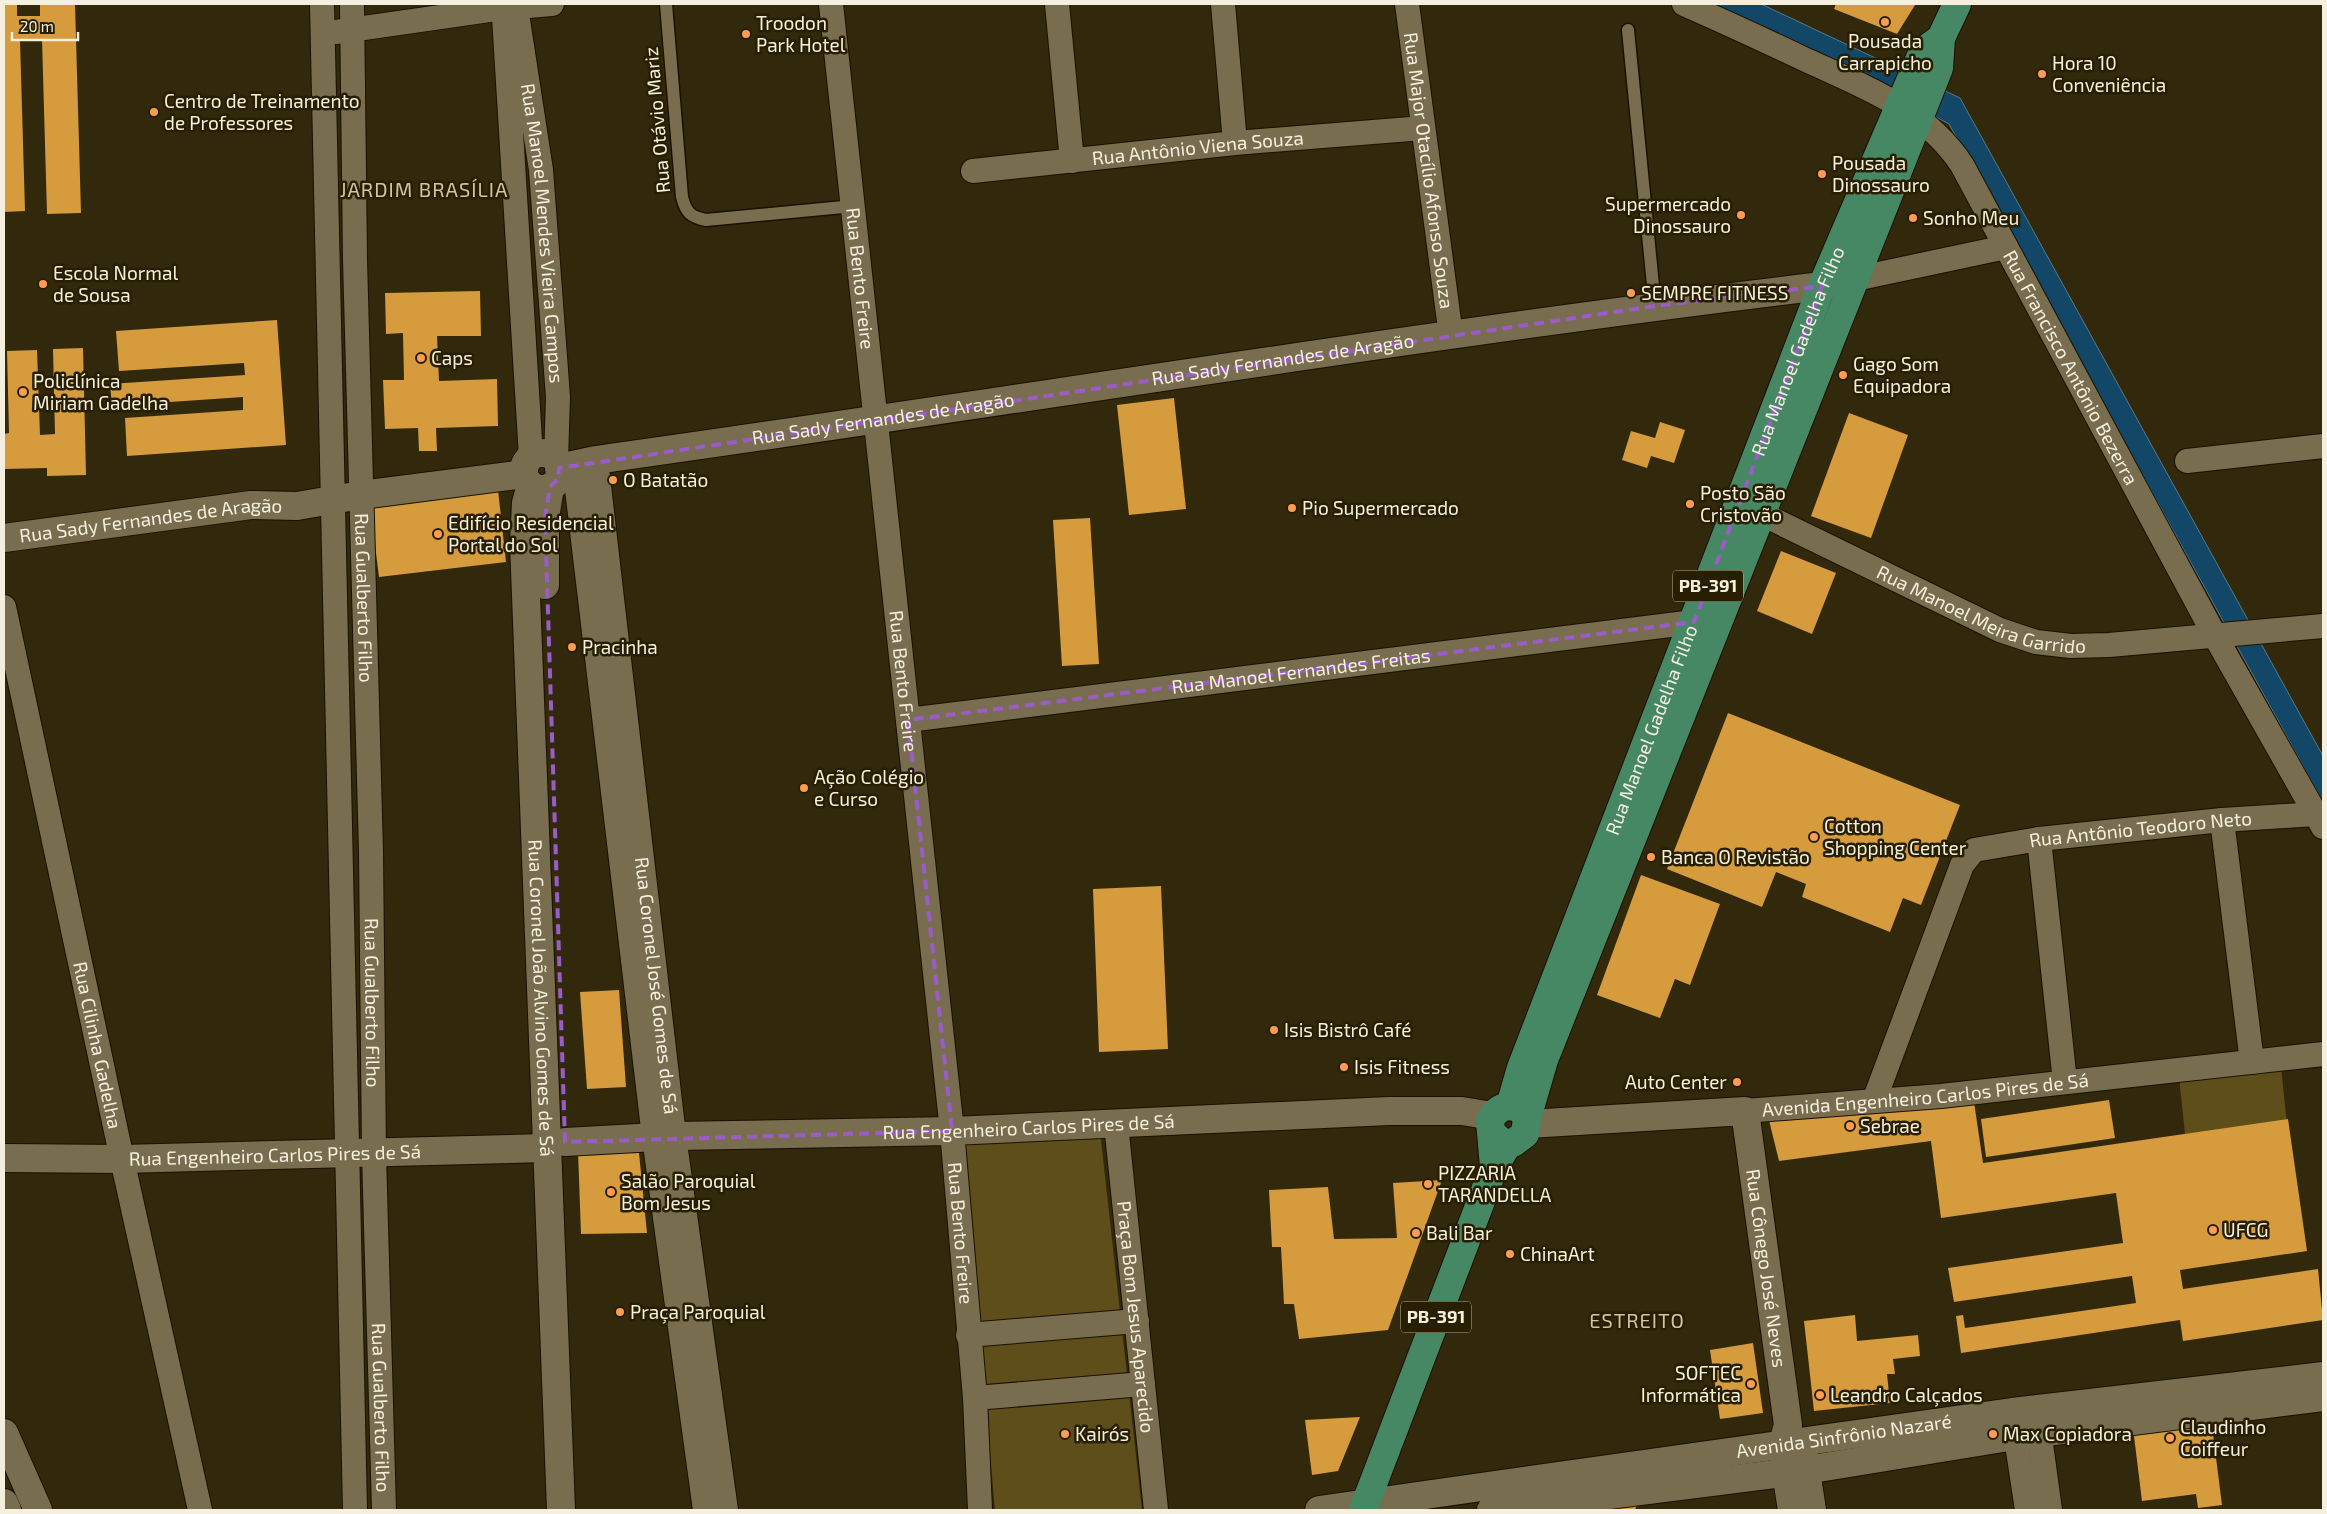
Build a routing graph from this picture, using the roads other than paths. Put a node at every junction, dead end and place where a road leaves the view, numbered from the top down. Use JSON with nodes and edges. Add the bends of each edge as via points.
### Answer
{"nodes":[{"id":1,"x":322,"y":4,"type":"edge"},
{"id":2,"x":352,"y":4,"type":"edge"},
{"id":3,"x":552,"y":4,"type":"edge"},
{"id":4,"x":666,"y":4,"type":"edge"},
{"id":5,"x":832,"y":4,"type":"edge"},
{"id":6,"x":1057,"y":4,"type":"edge"},
{"id":7,"x":1223,"y":4,"type":"edge"},
{"id":8,"x":1407,"y":4,"type":"edge"},
{"id":9,"x":1684,"y":4,"type":"edge"},
{"id":10,"x":1957,"y":4,"type":"edge"},
{"id":11,"x":508,"y":6,"type":"edge"},
{"id":12,"x":1628,"y":30,"type":"dead end"},
{"id":13,"x":352,"y":32,"type":"junction"},
{"id":14,"x":322,"y":33,"type":"junction"},
{"id":15,"x":1911,"y":106,"type":"junction"},
{"id":16,"x":1423,"y":128,"type":"junction"},
{"id":17,"x":1235,"y":143,"type":"junction"},
{"id":18,"x":324,"y":155,"type":"junction"},
{"id":19,"x":353,"y":156,"type":"junction"},
{"id":20,"x":1072,"y":161,"type":"junction"},
{"id":21,"x":973,"y":171,"type":"dead end"},
{"id":22,"x":854,"y":206,"type":"junction"},
{"id":23,"x":2006,"y":247,"type":"junction"},
{"id":24,"x":327,"y":259,"type":"junction"},
{"id":25,"x":355,"y":259,"type":"junction"},
{"id":26,"x":1855,"y":279,"type":"junction"},
{"id":27,"x":1822,"y":286,"type":"junction"},
{"id":28,"x":1655,"y":306,"type":"junction"},
{"id":29,"x":1451,"y":336,"type":"junction"},
{"id":30,"x":875,"y":422,"type":"junction"},
{"id":31,"x":2323,"y":446,"type":"edge"},
{"id":32,"x":2187,"y":460,"type":"dead end"},
{"id":33,"x":553,"y":469,"type":"junction"},
{"id":34,"x":361,"y":495,"type":"junction"},
{"id":35,"x":332,"y":500,"type":"junction"},
{"id":36,"x":297,"y":506,"type":"junction"},
{"id":37,"x":1762,"y":514,"type":"junction"},
{"id":38,"x":4,"y":538,"type":"edge"},
{"id":39,"x":4,"y":554,"type":"edge"},
{"id":40,"x":4,"y":607,"type":"edge"},
{"id":41,"x":1694,"y":622,"type":"junction"},
{"id":42,"x":2323,"y":626,"type":"edge"},
{"id":43,"x":2221,"y":636,"type":"junction"},
{"id":44,"x":336,"y":642,"type":"junction"},
{"id":45,"x":365,"y":642,"type":"junction"},
{"id":46,"x":908,"y":720,"type":"junction"},
{"id":47,"x":2222,"y":820,"type":"junction"},
{"id":48,"x":2319,"y":820,"type":"edge"},
{"id":49,"x":2039,"y":839,"type":"junction"},
{"id":50,"x":340,"y":851,"type":"junction"},
{"id":51,"x":370,"y":852,"type":"junction"},
{"id":52,"x":2323,"y":1054,"type":"edge"},
{"id":53,"x":2252,"y":1062,"type":"junction"},
{"id":54,"x":2066,"y":1082,"type":"junction"},
{"id":55,"x":1874,"y":1101,"type":"junction"},
{"id":56,"x":1745,"y":1111,"type":"junction"},
{"id":57,"x":1509,"y":1123,"type":"junction"},
{"id":58,"x":1116,"y":1124,"type":"junction"},
{"id":59,"x":952,"y":1131,"type":"junction"},
{"id":60,"x":664,"y":1137,"type":"junction"},
{"id":61,"x":556,"y":1152,"type":"junction"},
{"id":62,"x":346,"y":1154,"type":"junction"},
{"id":63,"x":374,"y":1154,"type":"junction"},
{"id":64,"x":4,"y":1158,"type":"edge"},
{"id":65,"x":122,"y":1159,"type":"junction"},
{"id":66,"x":1136,"y":1321,"type":"junction"},
{"id":67,"x":968,"y":1335,"type":"junction"},
{"id":68,"x":565,"y":1368,"type":"junction"},
{"id":69,"x":2323,"y":1376,"type":"edge"},
{"id":70,"x":352,"y":1380,"type":"junction"},
{"id":71,"x":380,"y":1382,"type":"junction"},
{"id":72,"x":1143,"y":1384,"type":"junction"},
{"id":73,"x":2323,"y":1397,"type":"edge"},
{"id":74,"x":975,"y":1398,"type":"junction"},
{"id":75,"x":2026,"y":1423,"type":"junction"},
{"id":76,"x":4,"y":1432,"type":"edge"},
{"id":77,"x":1791,"y":1438,"type":"junction"},
{"id":78,"x":1796,"y":1471,"type":"junction"},
{"id":79,"x":1542,"y":1491,"type":"junction"},
{"id":80,"x":4,"y":1503,"type":"edge"},
{"id":81,"x":1364,"y":1507,"type":"edge"},
{"id":82,"x":7,"y":1510,"type":"edge"},
{"id":83,"x":38,"y":1510,"type":"edge"},
{"id":84,"x":200,"y":1510,"type":"edge"},
{"id":85,"x":355,"y":1510,"type":"edge"},
{"id":86,"x":384,"y":1510,"type":"edge"},
{"id":87,"x":561,"y":1510,"type":"edge"},
{"id":88,"x":580,"y":1510,"type":"edge"},
{"id":89,"x":705,"y":1510,"type":"edge"},
{"id":90,"x":726,"y":1510,"type":"edge"},
{"id":91,"x":980,"y":1510,"type":"edge"},
{"id":92,"x":1156,"y":1510,"type":"edge"},
{"id":93,"x":1319,"y":1510,"type":"edge"},
{"id":94,"x":1492,"y":1510,"type":"edge"},
{"id":95,"x":1792,"y":1510,"type":"edge"},
{"id":96,"x":1812,"y":1510,"type":"edge"},
{"id":97,"x":2026,"y":1510,"type":"edge"},
{"id":98,"x":2050,"y":1510,"type":"edge"}],
"edges":[{"from":1,"to":14,"type":"street","name":"Rua Gualberto Filho"},
{"from":2,"to":13,"type":"street","name":"Rua Gualberto Filho"},
{"from":3,"to":11,"type":"street"},
{"from":4,"to":22,"type":"lane","name":"Rua Otávio Mariz","via":[[685,211],[694,218],[706,220]]},
{"from":5,"to":22,"type":"street","name":"Rua Bento Freire"},
{"from":6,"to":20,"type":"street"},
{"from":7,"to":17,"type":"street"},
{"from":8,"to":16,"type":"street","name":"Rua Major Otacílio Afonso Souza"},
{"from":9,"to":15,"type":"street","name":"Rua Francisco Antônio Bezerra"},
{"from":10,"to":15,"type":"main road","number":"PB-391","via":[[1941,38],[1926,49],[1929,63]]},
{"from":11,"to":13,"type":"street"},
{"from":11,"to":33,"type":"street"},
{"from":11,"to":33,"type":"street","name":"Rua Manoel Mendes Vieira Campos","via":[[541,170],[558,397]]},
{"from":12,"to":28,"type":"lane"},
{"from":13,"to":14,"type":"street"},
{"from":13,"to":19,"type":"street","name":"Rua Gualberto Filho"},
{"from":14,"to":18,"type":"street","name":"Rua Gualberto Filho"},
{"from":15,"to":23,"type":"street","name":"Rua Francisco Antônio Bezerra","via":[[1948,144]]},
{"from":15,"to":26,"type":"main road","name":"Rua Manoel Gadelha Filho","number":"PB-391"},
{"from":15,"to":27,"type":"main road","name":"Rua Manoel Gadelha Filho","number":"PB-391"},
{"from":16,"to":17,"type":"street","name":"Rua Antônio Viena Souza"},
{"from":16,"to":29,"type":"street","name":"Rua Major Otacílio Afonso Souza"},
{"from":17,"to":20,"type":"street","name":"Rua Antônio Viena Souza"},
{"from":18,"to":19,"type":"street"},
{"from":18,"to":24,"type":"street","name":"Rua Gualberto Filho"},
{"from":19,"to":25,"type":"street","name":"Rua Gualberto Filho"},
{"from":20,"to":21,"type":"street","name":"Rua Antônio Viena Souza"},
{"from":22,"to":30,"type":"street","name":"Rua Bento Freire"},
{"from":23,"to":26,"type":"street","name":"Rua Sady Fernandes de Aragão"},
{"from":23,"to":43,"type":"street","name":"Rua Francisco Antônio Bezerra"},
{"from":24,"to":25,"type":"street"},
{"from":24,"to":35,"type":"street","name":"Rua Gualberto Filho"},
{"from":25,"to":34,"type":"street","name":"Rua Gualberto Filho"},
{"from":26,"to":27,"type":"street","name":"Rua Sady Fernandes de Aragão"},
{"from":26,"to":37,"type":"main road","name":"Rua Manoel Gadelha Filho","number":"PB-391"},
{"from":27,"to":28,"type":"street","name":"Rua Sady Fernandes de Aragão"},
{"from":27,"to":41,"type":"main road","name":"Rua Manoel Gadelha Filho","number":"PB-391"},
{"from":28,"to":29,"type":"street","name":"Rua Sady Fernandes de Aragão"},
{"from":29,"to":30,"type":"street","name":"Rua Sady Fernandes de Aragão"},
{"from":30,"to":33,"type":"street","name":"Rua Sady Fernandes de Aragão"},
{"from":30,"to":46,"type":"street","name":"Rua Bento Freire"},
{"from":31,"to":32,"type":"street"},
{"from":33,"to":34,"type":"street","name":"Rua Sady Fernandes de Aragão"},
{"from":33,"to":60,"type":"street","name":"Rua Coronel José Gomes de Sá"},
{"from":33,"to":61,"type":"street","name":"Rua Coronel João Alvino Gomes de Sá","via":[[526,503],[524,543],[540,708]]},
{"from":34,"to":35,"type":"street","name":"Rua Sady Fernandes de Aragão"},
{"from":34,"to":45,"type":"street","name":"Rua Gualberto Filho"},
{"from":35,"to":36,"type":"street","name":"Rua Sady Fernandes de Aragão"},
{"from":35,"to":44,"type":"street","name":"Rua Gualberto Filho"},
{"from":36,"to":38,"type":"street","name":"Rua Sady Fernandes de Aragão","via":[[251,505]]},
{"from":36,"to":39,"type":"street","name":"Rua Sady Fernandes de Aragão","via":[[264,518]]},
{"from":37,"to":43,"type":"street","name":"Rua Manoel Meira Garrido","via":[[2000,630],[2036,642],[2070,646]]},
{"from":37,"to":57,"type":"main road","name":"Rua Manoel Gadelha Filho","number":"PB-391","via":[[1544,1060]]},
{"from":40,"to":65,"type":"street","name":"Rua Cilinha Gadelha"},
{"from":41,"to":46,"type":"street","name":"Rua Manoel Fernandes Freitas"},
{"from":41,"to":57,"type":"main road","name":"Rua Manoel Gadelha Filho","number":"PB-391","via":[[1521,1068]]},
{"from":42,"to":43,"type":"street","name":"Rua Manoel Meira Garrido"},
{"from":43,"to":48,"type":"street","name":"Rua Francisco Antônio Bezerra"},
{"from":44,"to":45,"type":"street"},
{"from":44,"to":50,"type":"street","name":"Rua Gualberto Filho"},
{"from":45,"to":51,"type":"street","name":"Rua Gualberto Filho"},
{"from":46,"to":59,"type":"street","name":"Rua Bento Freire"},
{"from":47,"to":48,"type":"street","name":"Rua Antônio Teodoro Neto"},
{"from":47,"to":49,"type":"street","name":"Rua Antônio Teodoro Neto"},
{"from":47,"to":53,"type":"street"},
{"from":49,"to":54,"type":"street"},
{"from":49,"to":55,"type":"street","name":"Rua Antônio Teodoro Neto","via":[[1979,848],[1962,865]]},
{"from":50,"to":51,"type":"street"},
{"from":50,"to":62,"type":"street","name":"Rua Gualberto Filho"},
{"from":51,"to":63,"type":"street","name":"Rua Gualberto Filho"},
{"from":52,"to":53,"type":"street","name":"Avenida Engenheiro Carlos Pires de Sá"},
{"from":53,"to":54,"type":"street","name":"Avenida Engenheiro Carlos Pires de Sá"},
{"from":54,"to":55,"type":"street","name":"Avenida Engenheiro Carlos Pires de Sá"},
{"from":55,"to":56,"type":"street","name":"Avenida Engenheiro Carlos Pires de Sá"},
{"from":56,"to":57,"type":"street","name":"Avenida Engenheiro Carlos Pires de Sá"},
{"from":56,"to":77,"type":"street","name":"Rua Cônego José Neves"},
{"from":57,"to":58,"type":"street","name":"Rua Engenheiro Carlos Pires de Sá","via":[[1462,1111],[1432,1110]]},
{"from":57,"to":81,"type":"main road","number":"PB-391"},
{"from":58,"to":59,"type":"street","name":"Rua Engenheiro Carlos Pires de Sá"},
{"from":58,"to":66,"type":"street","name":"Praça Bom Jesus Aparecido"},
{"from":59,"to":60,"type":"street","name":"Rua Engenheiro Carlos Pires de Sá"},
{"from":59,"to":67,"type":"street","name":"Rua Bento Freire"},
{"from":60,"to":61,"type":"street","name":"Rua Engenheiro Carlos Pires de Sá"},
{"from":60,"to":89,"type":"street","name":"Rua Coronel José Gomes de Sá"},
{"from":60,"to":90,"type":"street","name":"Rua Coronel José Gomes de Sá"},
{"from":61,"to":63,"type":"street","name":"Rua Engenheiro Carlos Pires de Sá"},
{"from":61,"to":68,"type":"street","name":"Rua Coronel João Alvino Gomes de Sá"},
{"from":62,"to":63,"type":"street","name":"Rua Engenheiro Carlos Pires de Sá"},
{"from":62,"to":65,"type":"street","name":"Rua Engenheiro Carlos Pires de Sá"},
{"from":62,"to":70,"type":"street","name":"Rua Gualberto Filho"},
{"from":63,"to":71,"type":"street","name":"Rua Gualberto Filho"},
{"from":64,"to":65,"type":"street","name":"Rua Engenheiro Carlos Pires de Sá"},
{"from":65,"to":84,"type":"street","name":"Rua Cilinha Gadelha"},
{"from":66,"to":67,"type":"street"},
{"from":66,"to":72,"type":"street","name":"Praça Bom Jesus Aparecido"},
{"from":67,"to":74,"type":"street","name":"Rua Bento Freire"},
{"from":68,"to":87,"type":"street","name":"Rua Coronel João Alvino Gomes de Sá"},
{"from":68,"to":88,"type":"street","name":"Rua Coronel João Alvino Gomes de Sá"},
{"from":69,"to":75,"type":"street","name":"Avenida Sinfrônio Nazaré"},
{"from":70,"to":71,"type":"street"},
{"from":70,"to":85,"type":"street","name":"Rua Gualberto Filho"},
{"from":71,"to":86,"type":"street","name":"Rua Gualberto Filho"},
{"from":72,"to":74,"type":"street"},
{"from":72,"to":92,"type":"street","name":"Praça Bom Jesus Aparecido"},
{"from":73,"to":75,"type":"street","name":"Avenida Sinfrônio Nazaré"},
{"from":74,"to":91,"type":"street","name":"Rua Bento Freire"},
{"from":75,"to":77,"type":"street","name":"Avenida Sinfrônio Nazaré"},
{"from":75,"to":78,"type":"street","name":"Avenida Sinfrônio Nazaré"},
{"from":75,"to":97,"type":"street"},
{"from":75,"to":98,"type":"street"},
{"from":76,"to":83,"type":"street"},
{"from":77,"to":78,"type":"street","name":"Rua Cônego José Neves"},
{"from":77,"to":79,"type":"street","name":"Avenida Sinfrônio Nazaré"},
{"from":78,"to":79,"type":"street","name":"Avenida Sinfrônio Nazaré"},
{"from":78,"to":95,"type":"street","name":"Rua Cônego José Neves"},
{"from":78,"to":96,"type":"street","name":"Rua Cônego José Neves"},
{"from":79,"to":81,"type":"street","name":"Avenida Sinfrônio Nazaré"},
{"from":79,"to":94,"type":"street","name":"Avenida Sinfrônio Nazaré"},
{"from":80,"to":82,"type":"street"},
{"from":81,"to":93,"type":"street","name":"Avenida Sinfrônio Nazaré"}]}
